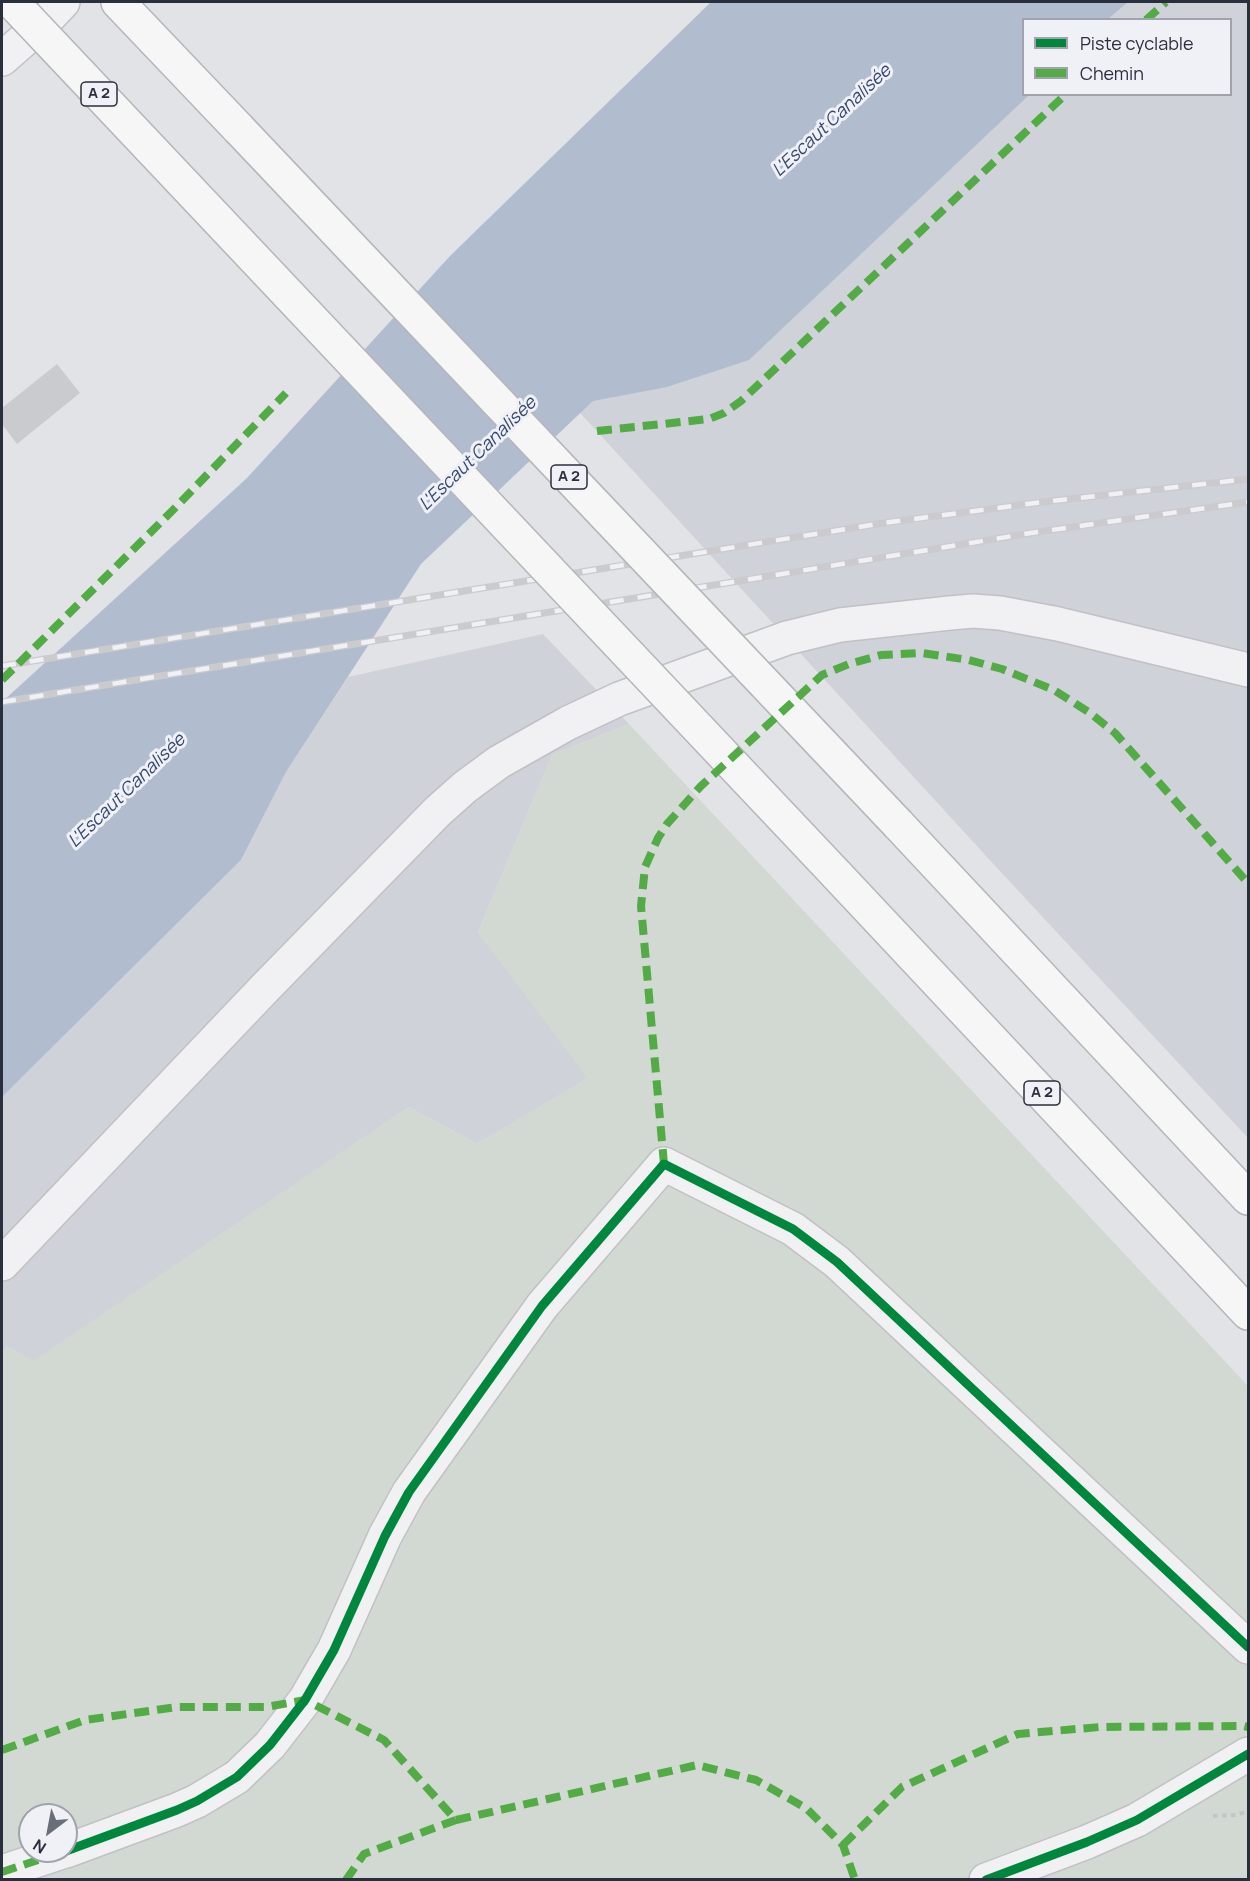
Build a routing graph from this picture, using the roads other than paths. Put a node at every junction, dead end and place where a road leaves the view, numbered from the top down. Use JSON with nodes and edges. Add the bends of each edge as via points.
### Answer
{"nodes":[{"id":1,"x":12,"y":2,"type":"edge"},
{"id":2,"x":63,"y":2,"type":"edge"},
{"id":3,"x":118,"y":2,"type":"edge"},
{"id":4,"x":2,"y":59,"type":"edge"},
{"id":5,"x":1248,"y":670,"type":"edge"},
{"id":6,"x":1248,"y":1198,"type":"edge"},
{"id":7,"x":2,"y":1264,"type":"edge"},
{"id":8,"x":1248,"y":1313,"type":"edge"},
{"id":9,"x":1248,"y":1647,"type":"edge"},
{"id":10,"x":1248,"y":1754,"type":"edge"},
{"id":11,"x":78,"y":1847,"type":"edge"},
{"id":12,"x":29,"y":1863,"type":"edge"},
{"id":13,"x":2,"y":1872,"type":"edge"},
{"id":14,"x":986,"y":1880,"type":"edge"}],
"edges":[{"from":1,"to":8,"type":"highway","number":"A 2","bridge":true},
{"from":2,"to":4,"type":"street"},
{"from":3,"to":6,"type":"highway","number":"A 2","bridge":true},
{"from":5,"to":7,"type":"street","via":[[1049,622],[972,611],[840,625],[787,638],[619,699],[568,723],[499,762],[437,812]]},
{"from":9,"to":11,"type":"street","via":[[837,1262],[792,1229],[664,1164],[542,1306],[409,1492],[334,1650],[306,1700],[270,1745],[237,1777],[197,1801]]},
{"from":10,"to":14,"type":"street","via":[[1137,1820]]},
{"from":12,"to":13,"type":"street"}]}
